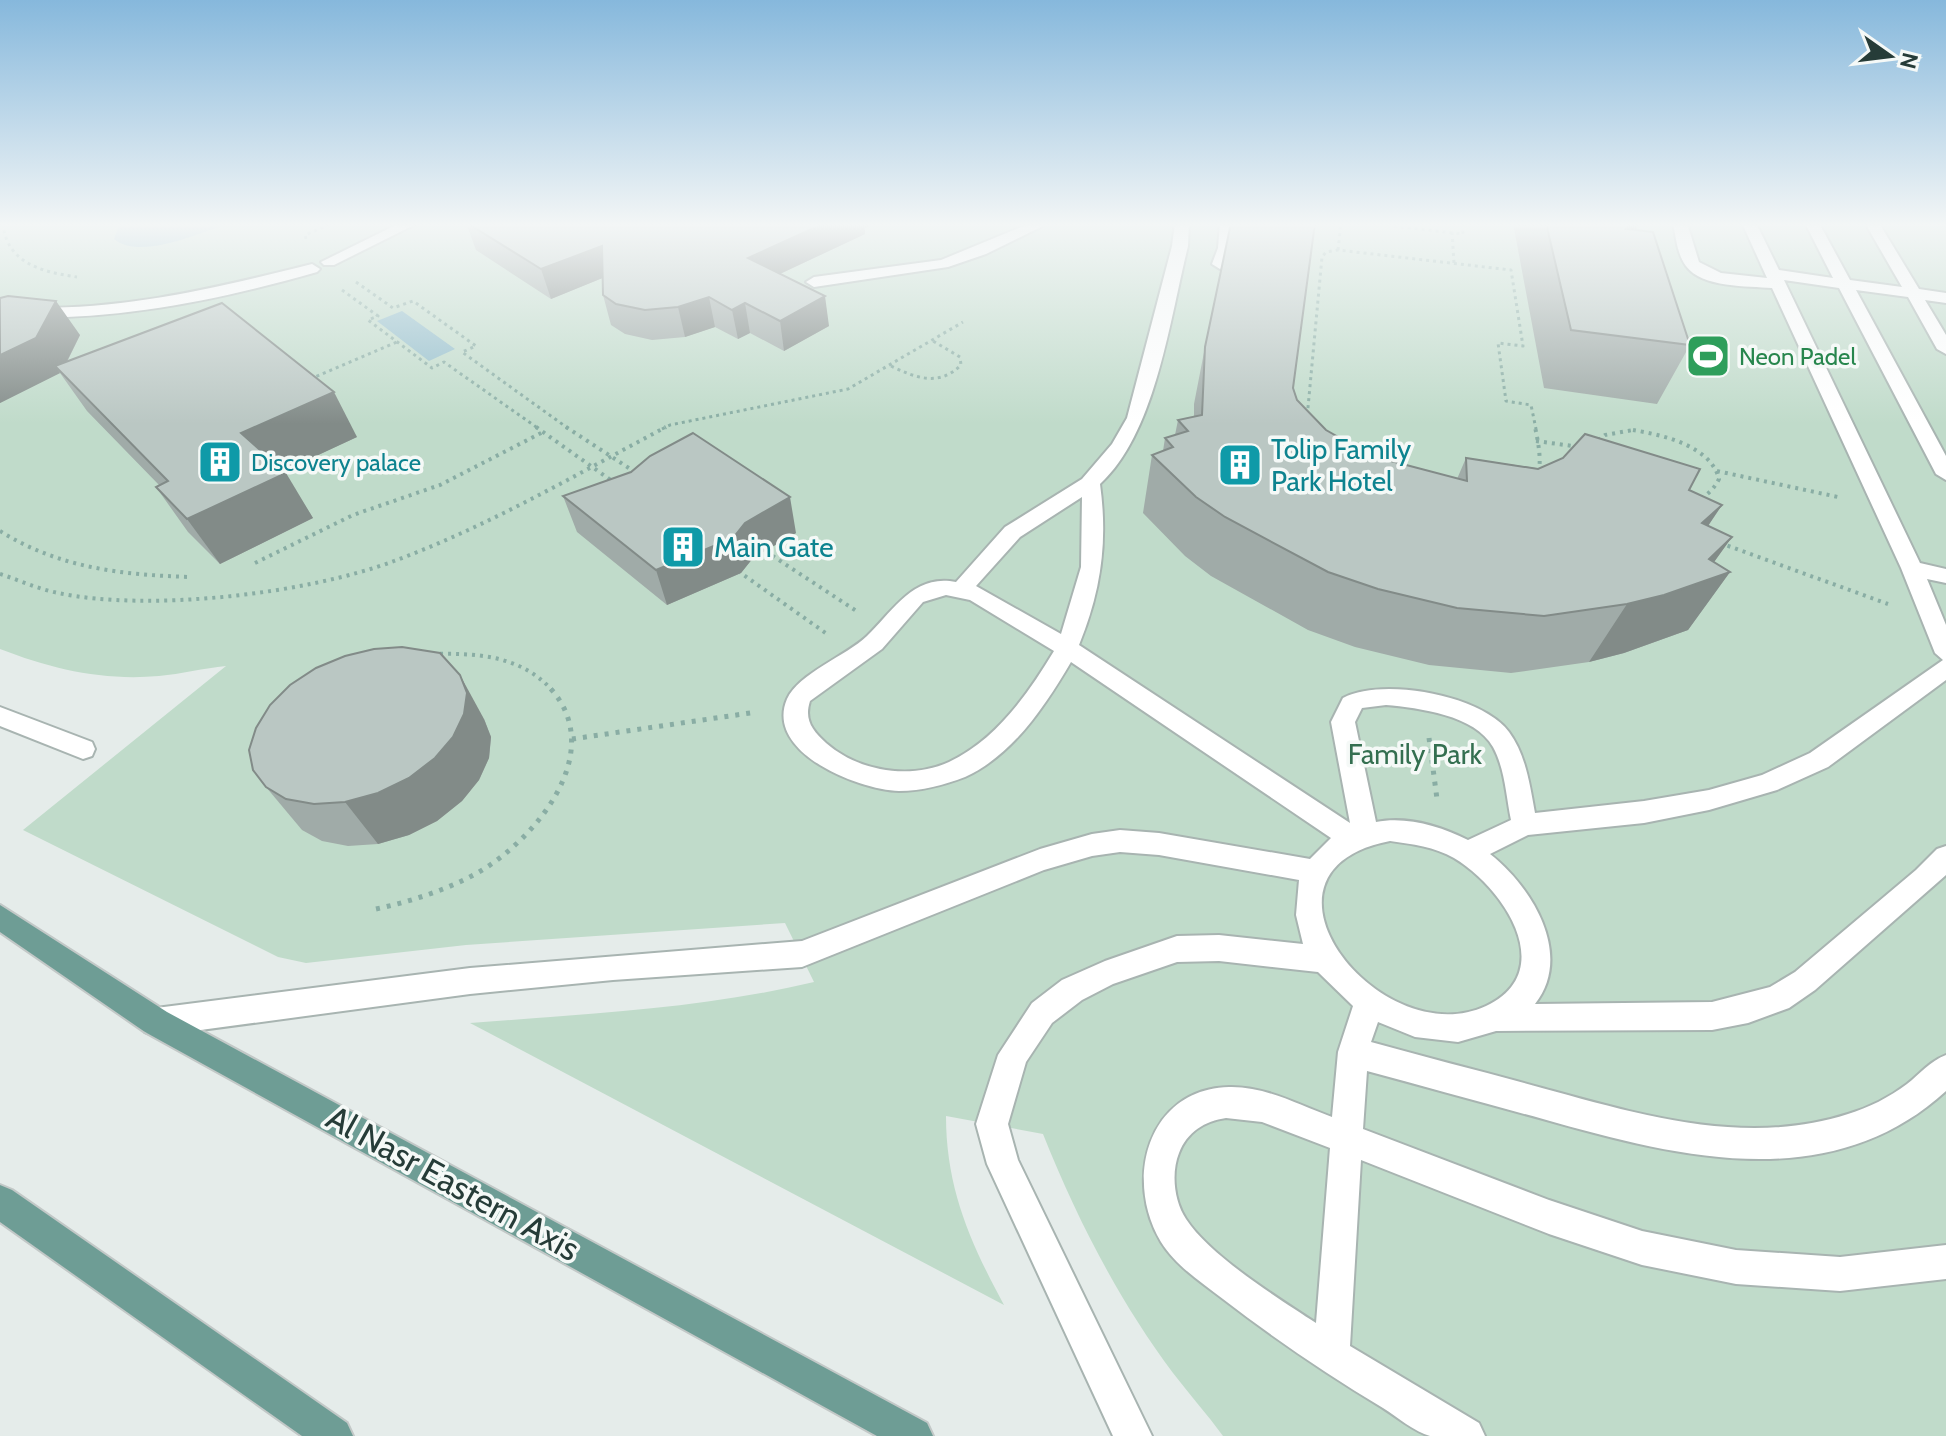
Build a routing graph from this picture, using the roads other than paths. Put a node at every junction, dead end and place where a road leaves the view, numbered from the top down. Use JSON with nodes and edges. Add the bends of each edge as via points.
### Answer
{"nodes":[{"id":1,"x":239,"y":290,"type":"edge"},
{"id":2,"x":1169,"y":290,"type":"edge"},
{"id":3,"x":1781,"y":290,"type":"edge"},
{"id":4,"x":1848,"y":290,"type":"edge"},
{"id":5,"x":1894,"y":290,"type":"edge"},
{"id":6,"x":1913,"y":290,"type":"edge"},
{"id":7,"x":1915,"y":293,"type":"junction"},
{"id":8,"x":1946,"y":298,"type":"edge"},
{"id":9,"x":0,"y":312,"type":"edge"},
{"id":10,"x":1946,"y":349,"type":"edge"},
{"id":11,"x":1946,"y":474,"type":"edge"},
{"id":12,"x":1090,"y":482,"type":"junction"},
{"id":13,"x":1912,"y":568,"type":"junction"},
{"id":14,"x":1946,"y":576,"type":"edge"},
{"id":15,"x":962,"y":589,"type":"junction"},
{"id":16,"x":1067,"y":648,"type":"junction"},
{"id":17,"x":1946,"y":653,"type":"edge"},
{"id":18,"x":1946,"y":668,"type":"edge"},
{"id":19,"x":0,"y":716,"type":"edge"},
{"id":20,"x":83,"y":749,"type":"dead end"},
{"id":21,"x":1525,"y":825,"type":"junction"},
{"id":22,"x":1358,"y":836,"type":"junction"},
{"id":23,"x":1468,"y":852,"type":"junction"},
{"id":24,"x":1946,"y":857,"type":"edge"},
{"id":25,"x":1315,"y":871,"type":"junction"},
{"id":26,"x":0,"y":917,"type":"edge"},
{"id":27,"x":1326,"y":960,"type":"junction"},
{"id":28,"x":1369,"y":1002,"type":"junction"},
{"id":29,"x":1499,"y":1018,"type":"junction"},
{"id":30,"x":156,"y":1022,"type":"junction"},
{"id":31,"x":1353,"y":1052,"type":"junction"},
{"id":32,"x":1946,"y":1070,"type":"edge"},
{"id":33,"x":1346,"y":1139,"type":"junction"},
{"id":34,"x":0,"y":1202,"type":"edge"},
{"id":35,"x":1946,"y":1262,"type":"edge"},
{"id":36,"x":1331,"y":1354,"type":"junction"},
{"id":37,"x":334,"y":1436,"type":"edge"},
{"id":38,"x":914,"y":1436,"type":"edge"},
{"id":39,"x":1133,"y":1436,"type":"edge"},
{"id":40,"x":1466,"y":1436,"type":"edge"}],
"edges":[{"from":1,"to":9,"type":"street","via":[[92,313]]},
{"from":2,"to":12,"type":"street","via":[[1136,418],[1126,440]]},
{"from":3,"to":13,"type":"street"},
{"from":4,"to":11,"type":"street"},
{"from":5,"to":7,"type":"street"},
{"from":6,"to":7,"type":"street"},
{"from":7,"to":8,"type":"street"},
{"from":7,"to":10,"type":"street"},
{"from":12,"to":15,"type":"street","via":[[1019,527]]},
{"from":12,"to":16,"type":"street","via":[[1095,560]]},
{"from":13,"to":14,"type":"street"},
{"from":13,"to":17,"type":"street"},
{"from":15,"to":16,"type":"street"},
{"from":15,"to":16,"type":"street","via":[[929,590],[915,597],[874,643],[801,695],[794,720],[836,765],[883,780],[935,777],[959,769],[1007,730]]},
{"from":16,"to":22,"type":"street"},
{"from":18,"to":21,"type":"street","via":[[1819,760],[1768,783],[1657,810]]},
{"from":19,"to":20,"type":"street"},
{"from":21,"to":22,"type":"street","via":[[1507,749],[1498,734],[1465,712],[1379,696],[1352,703],[1343,722]]},
{"from":21,"to":23,"type":"street"},
{"from":22,"to":23,"type":"street","via":[[1416,832]]},
{"from":22,"to":25,"type":"street","via":[[1330,852]]},
{"from":23,"to":29,"type":"street","via":[[1516,896],[1531,922],[1537,950],[1533,977],[1521,1001]]},
{"from":24,"to":29,"type":"street","via":[[1805,981],[1758,1006],[1712,1016]]},
{"from":25,"to":27,"type":"street","via":[[1308,898],[1311,929]]},
{"from":25,"to":30,"type":"street","via":[[1120,841],[1040,860],[802,954],[470,981]]},
{"from":26,"to":30,"type":"main road","name":"Al Nasr Eastern Axis"},
{"from":27,"to":28,"type":"street"},
{"from":27,"to":39,"type":"street","via":[[1219,948],[1177,949],[1072,990],[1042,1013],[1013,1055],[992,1124],[1003,1164]]},
{"from":28,"to":29,"type":"street","via":[[1402,1019],[1437,1028],[1470,1027]]},
{"from":28,"to":31,"type":"street"},
{"from":30,"to":38,"type":"main road","name":"Al Nasr Eastern Axis"},
{"from":31,"to":32,"type":"street","via":[[1650,1133],[1737,1143],[1818,1139],[1865,1125],[1905,1106]]},
{"from":31,"to":33,"type":"street"},
{"from":33,"to":35,"type":"street","via":[[1549,1217],[1655,1251],[1736,1267],[1840,1274]]},
{"from":33,"to":36,"type":"street"},
{"from":33,"to":36,"type":"street","via":[[1262,1106],[1234,1101],[1205,1105],[1183,1118],[1166,1141],[1158,1168],[1161,1199],[1174,1230],[1196,1256],[1284,1325]]},
{"from":34,"to":37,"type":"main road"},
{"from":36,"to":40,"type":"street"}]}
